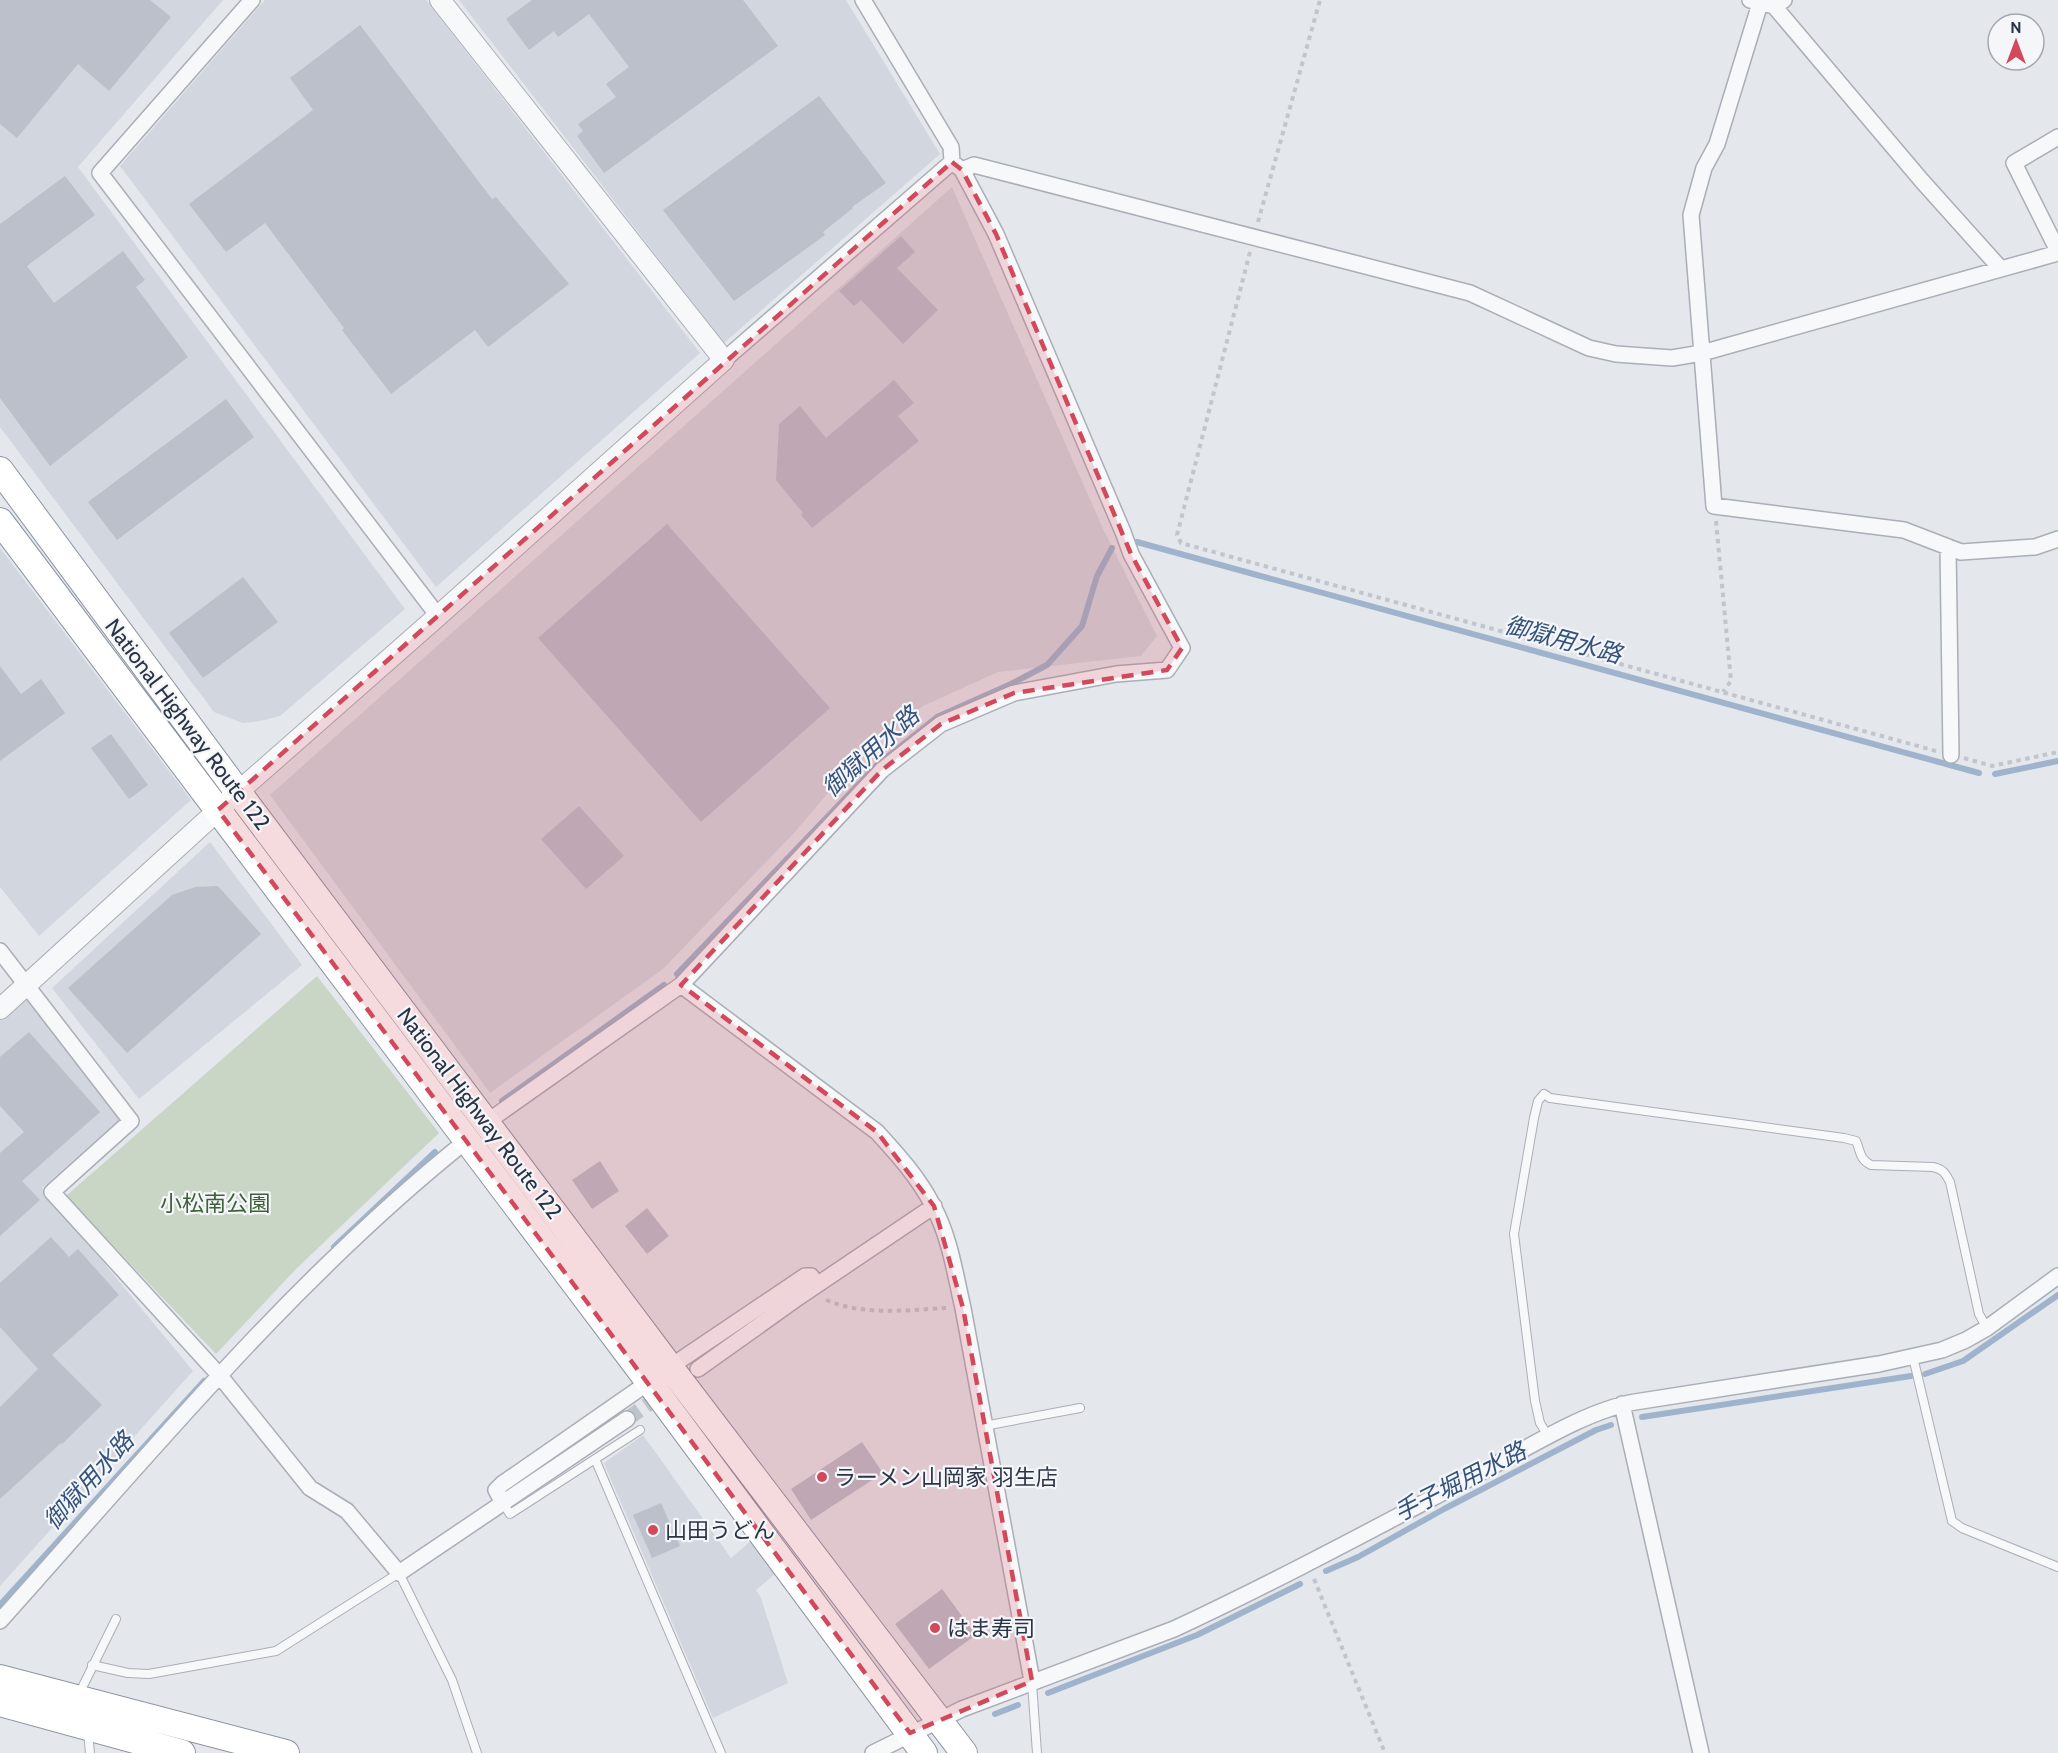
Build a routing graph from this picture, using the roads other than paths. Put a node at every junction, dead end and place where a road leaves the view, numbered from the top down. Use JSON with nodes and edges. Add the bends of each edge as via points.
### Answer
{"nodes":[{"id":1,"x":252,"y":0,"type":"edge"},
{"id":2,"x":440,"y":0,"type":"edge"},
{"id":3,"x":863,"y":0,"type":"edge"},
{"id":4,"x":1766,"y":2,"type":"edge"},
{"id":5,"x":2058,"y":137,"type":"edge"},
{"id":6,"x":957,"y":166,"type":"junction"},
{"id":7,"x":2058,"y":252,"type":"edge"},
{"id":8,"x":2001,"y":269,"type":"junction"},
{"id":9,"x":1702,"y":352,"type":"junction"},
{"id":10,"x":724,"y":360,"type":"junction"},
{"id":11,"x":0,"y":470,"type":"edge"},
{"id":12,"x":0,"y":521,"type":"edge"},
{"id":13,"x":2058,"y":538,"type":"edge"},
{"id":14,"x":1948,"y":547,"type":"junction"},
{"id":15,"x":438,"y":616,"type":"junction"},
{"id":16,"x":1951,"y":755,"type":"road end"},
{"id":17,"x":238,"y":792,"type":"junction"},
{"id":18,"x":218,"y":810,"type":"junction"},
{"id":19,"x":0,"y":951,"type":"edge"},
{"id":20,"x":681,"y":985,"type":"junction"},
{"id":21,"x":27,"y":986,"type":"junction"},
{"id":22,"x":0,"y":1009,"type":"edge"},
{"id":23,"x":487,"y":1122,"type":"junction"},
{"id":24,"x":466,"y":1141,"type":"junction"},
{"id":25,"x":934,"y":1206,"type":"junction"},
{"id":26,"x":2058,"y":1276,"type":"edge"},
{"id":27,"x":817,"y":1285,"type":"junction"},
{"id":28,"x":1987,"y":1328,"type":"junction"},
{"id":29,"x":1913,"y":1357,"type":"junction"},
{"id":30,"x":670,"y":1367,"type":"junction"},
{"id":31,"x":698,"y":1369,"type":"dead end"},
{"id":32,"x":220,"y":1376,"type":"junction"},
{"id":33,"x":649,"y":1382,"type":"junction"},
{"id":34,"x":1622,"y":1404,"type":"junction"},
{"id":35,"x":1080,"y":1408,"type":"dead end"},
{"id":36,"x":627,"y":1419,"type":"tunnel mouth"},
{"id":37,"x":984,"y":1426,"type":"junction"},
{"id":38,"x":640,"y":1430,"type":"dead end"},
{"id":39,"x":1548,"y":1436,"type":"junction"},
{"id":40,"x":596,"y":1459,"type":"junction"},
{"id":41,"x":503,"y":1503,"type":"junction"},
{"id":42,"x":2058,"y":1567,"type":"edge"},
{"id":43,"x":399,"y":1573,"type":"junction"},
{"id":44,"x":116,"y":1619,"type":"dead end"},
{"id":45,"x":0,"y":1621,"type":"edge"},
{"id":46,"x":93,"y":1665,"type":"junction"},
{"id":47,"x":0,"y":1678,"type":"edge"},
{"id":48,"x":1032,"y":1681,"type":"junction"},
{"id":49,"x":78,"y":1699,"type":"junction"},
{"id":50,"x":0,"y":1703,"type":"edge"},
{"id":51,"x":939,"y":1719,"type":"junction"},
{"id":52,"x":88,"y":1727,"type":"junction"},
{"id":53,"x":917,"y":1743,"type":"edge"},
{"id":54,"x":90,"y":1753,"type":"edge"},
{"id":55,"x":182,"y":1753,"type":"edge"},
{"id":56,"x":286,"y":1753,"type":"edge"},
{"id":57,"x":477,"y":1753,"type":"edge"},
{"id":58,"x":721,"y":1753,"type":"edge"},
{"id":59,"x":873,"y":1753,"type":"edge"},
{"id":60,"x":964,"y":1753,"type":"edge"},
{"id":61,"x":1037,"y":1753,"type":"edge"},
{"id":62,"x":1701,"y":1753,"type":"edge"}],
"edges":[{"from":1,"to":15,"type":"street","via":[[100,173]]},
{"from":2,"to":10,"type":"street"},
{"from":3,"to":6,"type":"street","via":[[951,147]]},
{"from":4,"to":8,"type":"street"},
{"from":4,"to":9,"type":"street","via":[[1717,144],[1704,168],[1691,215]]},
{"from":5,"to":7,"type":"street","via":[[2014,163]]},
{"from":6,"to":9,"type":"street","via":[[974,165],[1470,293],[1589,348],[1672,358]]},
{"from":6,"to":10,"type":"street"},
{"from":6,"to":20,"type":"street","via":[[996,234],[1131,554],[1182,648],[1167,670],[1116,674],[1014,693],[941,724],[882,770]]},
{"from":7,"to":8,"type":"street"},
{"from":8,"to":9,"type":"street"},
{"from":9,"to":14,"type":"street","via":[[1714,506],[1904,530]]},
{"from":10,"to":15,"type":"street"},
{"from":11,"to":17,"type":"highway","name":"National Highway Route 122"},
{"from":12,"to":18,"type":"highway","name":"National Highway Route 122"},
{"from":13,"to":14,"type":"street","via":[[2036,547],[1961,552]]},
{"from":14,"to":16,"type":"street"},
{"from":15,"to":17,"type":"street"},
{"from":17,"to":18,"type":"street"},
{"from":17,"to":23,"type":"highway","name":"National Highway Route 122"},
{"from":18,"to":21,"type":"street"},
{"from":18,"to":24,"type":"highway","name":"National Highway Route 122"},
{"from":19,"to":21,"type":"street"},
{"from":20,"to":23,"type":"street"},
{"from":20,"to":25,"type":"street","via":[[877,1132]]},
{"from":21,"to":22,"type":"street"},
{"from":21,"to":32,"type":"street","via":[[131,1121],[52,1192]]},
{"from":23,"to":30,"type":"highway","name":"National Highway Route 122"},
{"from":24,"to":32,"type":"street","via":[[309,1282]]},
{"from":24,"to":33,"type":"highway","name":"National Highway Route 122"},
{"from":25,"to":27,"type":"street"},
{"from":25,"to":37,"type":"street","via":[[950,1249]]},
{"from":26,"to":28,"type":"street"},
{"from":27,"to":30,"type":"street","via":[[811,1276],[805,1276]]},
{"from":27,"to":31,"type":"street"},
{"from":28,"to":29,"type":"street","via":[[1942,1350]]},
{"from":28,"to":39,"type":"lane","via":[[1979,1314],[1950,1182],[1940,1169],[1871,1166],[1860,1156],[1856,1140],[1550,1098],[1544,1094],[1536,1109],[1514,1234],[1535,1401]]},
{"from":29,"to":34,"type":"street"},
{"from":29,"to":42,"type":"lane","via":[[1952,1521]]},
{"from":30,"to":51,"type":"highway","name":"National Highway Route 122"},
{"from":32,"to":43,"type":"street","via":[[310,1488],[347,1512]]},
{"from":32,"to":45,"type":"street"},
{"from":33,"to":41,"type":"street","via":[[502,1484],[496,1490]]},
{"from":33,"to":53,"type":"highway","name":"National Highway Route 122"},
{"from":34,"to":39,"type":"street"},
{"from":34,"to":62,"type":"street"},
{"from":35,"to":37,"type":"lane"},
{"from":36,"to":41,"type":"street"},
{"from":37,"to":48,"type":"street"},
{"from":38,"to":40,"type":"lane"},
{"from":39,"to":48,"type":"street","via":[[1174,1629]]},
{"from":40,"to":41,"type":"lane","via":[[510,1514]]},
{"from":40,"to":58,"type":"lane"},
{"from":41,"to":43,"type":"street"},
{"from":43,"to":46,"type":"lane","via":[[276,1651],[148,1674]]},
{"from":43,"to":57,"type":"lane","via":[[452,1680]]},
{"from":44,"to":46,"type":"lane"},
{"from":46,"to":49,"type":"lane"},
{"from":47,"to":49,"type":"highway"},
{"from":48,"to":51,"type":"street"},
{"from":48,"to":61,"type":"lane"},
{"from":49,"to":56,"type":"highway"},
{"from":50,"to":52,"type":"highway"},
{"from":51,"to":53,"type":"street"},
{"from":51,"to":60,"type":"highway","name":"National Highway Route 122"},
{"from":52,"to":54,"type":"lane"},
{"from":52,"to":55,"type":"highway"},
{"from":53,"to":59,"type":"street"}]}
